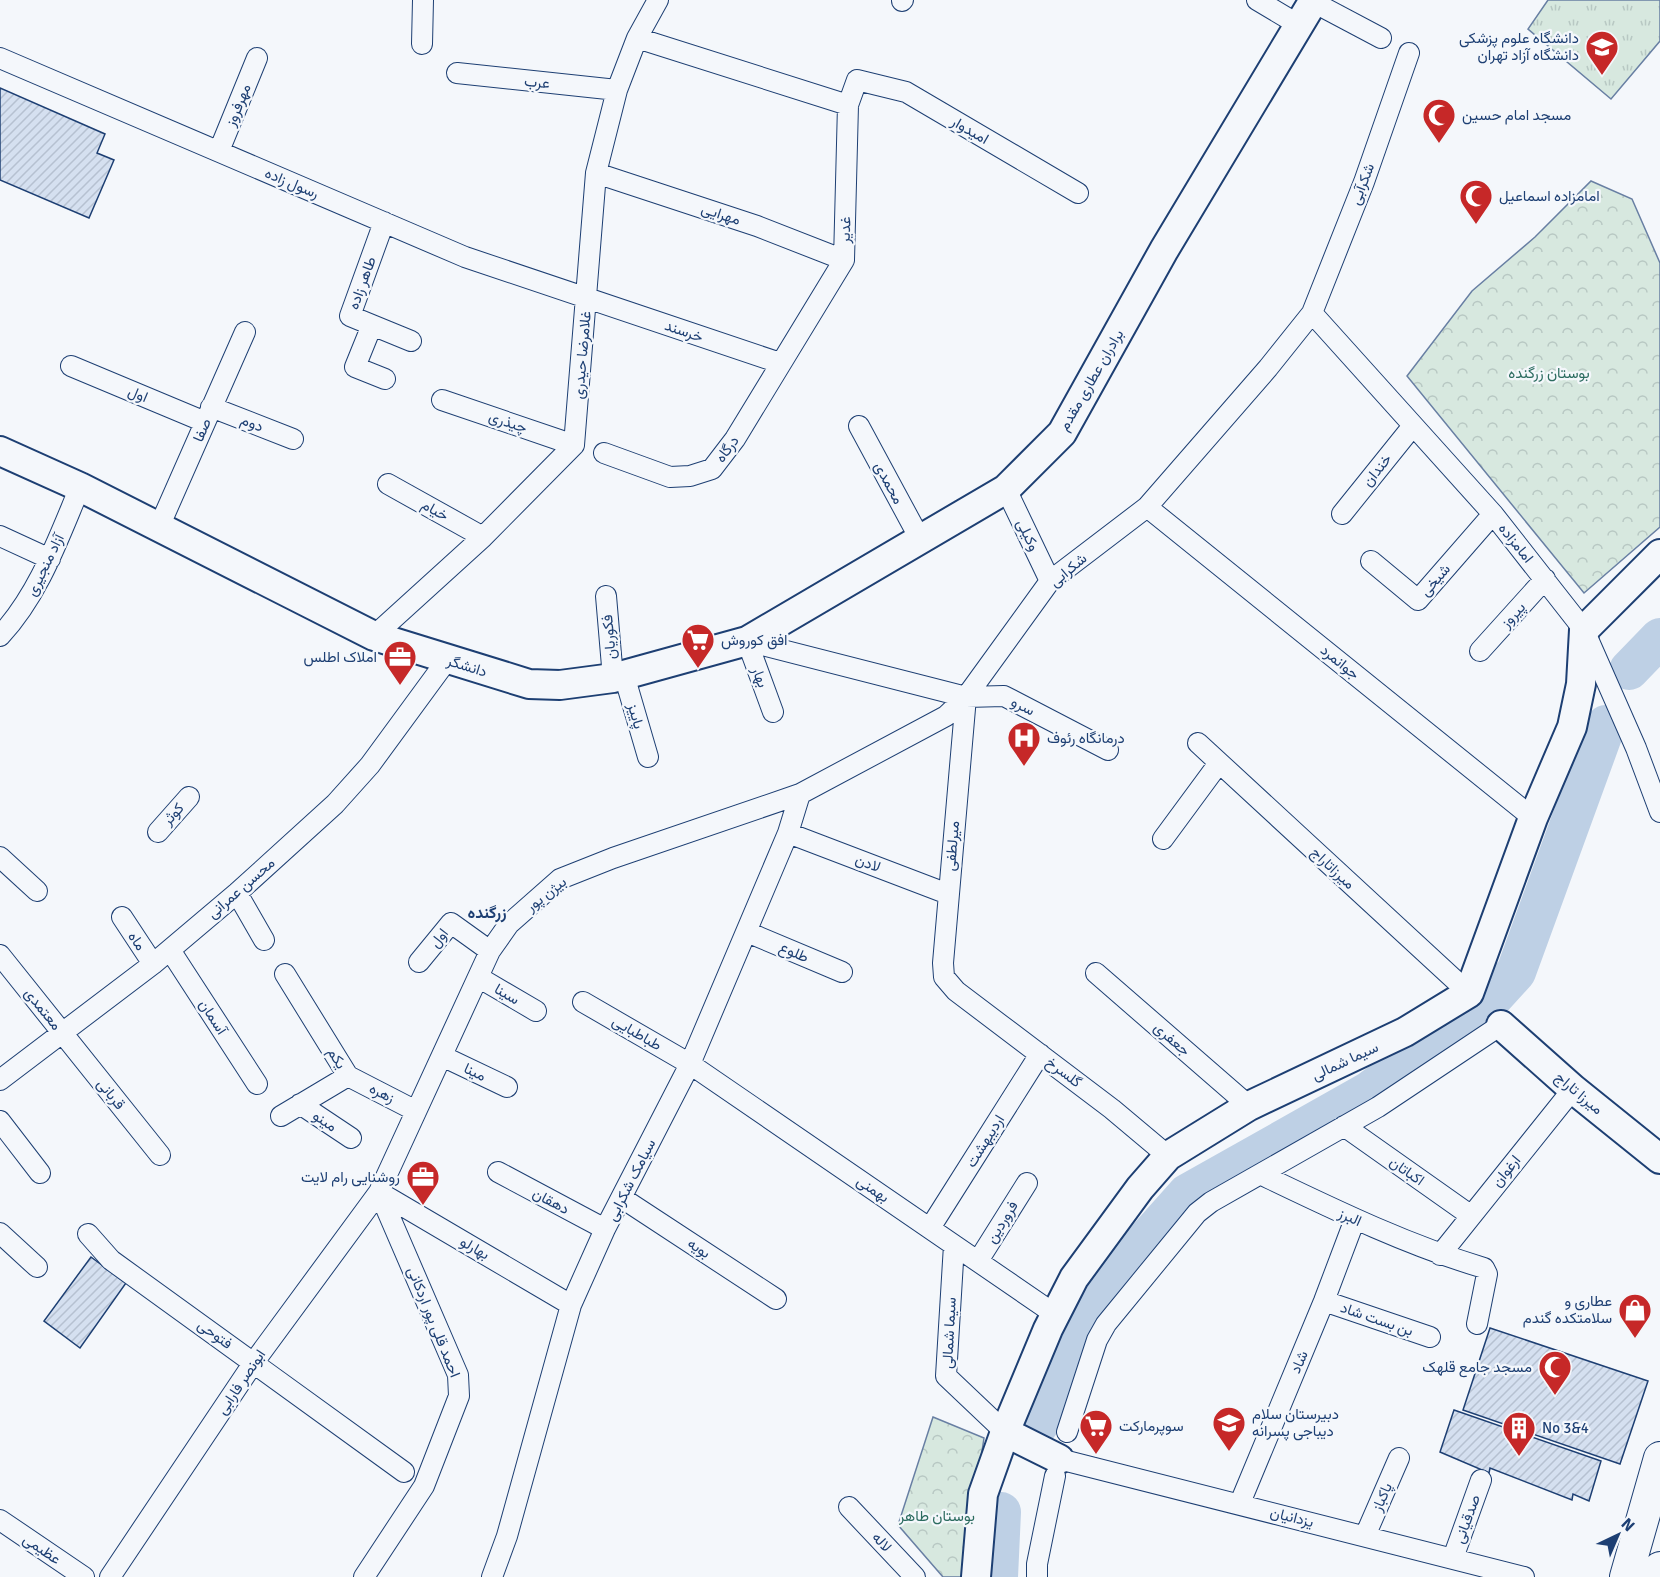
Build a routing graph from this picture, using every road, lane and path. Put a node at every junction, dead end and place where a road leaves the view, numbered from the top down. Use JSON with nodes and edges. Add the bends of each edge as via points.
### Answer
{"nodes":[{"id":1,"x":423,"y":0,"type":"edge"},
{"id":2,"x":658,"y":0,"type":"edge"},
{"id":3,"x":1257,"y":0,"type":"edge"},
{"id":4,"x":1309,"y":9,"type":"edge"},
{"id":5,"x":637,"y":38,"type":"junction"},
{"id":6,"x":1381,"y":38,"type":"dead end"},
{"id":7,"x":422,"y":44,"type":"dead end"},
{"id":8,"x":1409,"y":53,"type":"dead end"},
{"id":9,"x":0,"y":58,"type":"edge"},
{"id":10,"x":257,"y":58,"type":"dead end"},
{"id":11,"x":457,"y":73,"type":"dead end"},
{"id":12,"x":857,"y":80,"type":"joint"},
{"id":13,"x":617,"y":90,"type":"junction"},
{"id":14,"x":848,"y":105,"type":"junction"},
{"id":15,"x":219,"y":152,"type":"junction"},
{"id":16,"x":596,"y":172,"type":"junction"},
{"id":17,"x":1078,"y":194,"type":"dead end"},
{"id":18,"x":384,"y":222,"type":"junction"},
{"id":19,"x":844,"y":260,"type":"junction"},
{"id":20,"x":587,"y":298,"type":"junction"},
{"id":21,"x":1312,"y":313,"type":"junction"},
{"id":22,"x":372,"y":325,"type":"junction"},
{"id":23,"x":245,"y":332,"type":"dead end"},
{"id":24,"x":411,"y":341,"type":"dead end"},
{"id":25,"x":780,"y":363,"type":"junction"},
{"id":26,"x":71,"y":366,"type":"dead end"},
{"id":27,"x":385,"y":379,"type":"dead end"},
{"id":28,"x":442,"y":400,"type":"dead end"},
{"id":29,"x":208,"y":415,"type":"junction"},
{"id":30,"x":859,"y":426,"type":"dead end"},
{"id":31,"x":1412,"y":427,"type":"junction"},
{"id":32,"x":294,"y":440,"type":"dead end"},
{"id":33,"x":574,"y":445,"type":"junction"},
{"id":34,"x":0,"y":451,"type":"edge"},
{"id":35,"x":604,"y":453,"type":"dead end"},
{"id":36,"x":388,"y":484,"type":"dead end"},
{"id":37,"x":80,"y":487,"type":"junction"},
{"id":38,"x":1006,"y":489,"type":"junction"},
{"id":39,"x":1147,"y":507,"type":"junction"},
{"id":40,"x":1342,"y":514,"type":"dead end"},
{"id":41,"x":1493,"y":514,"type":"junction"},
{"id":42,"x":159,"y":527,"type":"junction"},
{"id":43,"x":0,"y":536,"type":"edge"},
{"id":44,"x":483,"y":537,"type":"junction"},
{"id":45,"x":920,"y":539,"type":"junction"},
{"id":46,"x":1660,"y":554,"type":"edge"},
{"id":47,"x":50,"y":559,"type":"junction"},
{"id":48,"x":1371,"y":561,"type":"dead end"},
{"id":49,"x":1545,"y":579,"type":"junction"},
{"id":50,"x":1050,"y":582,"type":"junction"},
{"id":51,"x":606,"y":596,"type":"dead end"},
{"id":52,"x":1584,"y":630,"type":"junction"},
{"id":53,"x":0,"y":636,"type":"edge"},
{"id":54,"x":374,"y":636,"type":"junction"},
{"id":55,"x":747,"y":641,"type":"junction"},
{"id":56,"x":1480,"y":651,"type":"dead end"},
{"id":57,"x":447,"y":660,"type":"junction"},
{"id":58,"x":618,"y":676,"type":"junction"},
{"id":59,"x":966,"y":697,"type":"junction"},
{"id":60,"x":773,"y":712,"type":"dead end"},
{"id":61,"x":1198,"y":743,"type":"dead end"},
{"id":62,"x":1108,"y":750,"type":"dead end"},
{"id":63,"x":648,"y":757,"type":"dead end"},
{"id":64,"x":1219,"y":763,"type":"junction"},
{"id":65,"x":800,"y":794,"type":"junction"},
{"id":66,"x":189,"y":796,"type":"dead end"},
{"id":67,"x":1660,"y":812,"type":"edge"},
{"id":68,"x":1533,"y":818,"type":"junction"},
{"id":69,"x":158,"y":832,"type":"dead end"},
{"id":70,"x":788,"y":832,"type":"junction"},
{"id":71,"x":1163,"y":839,"type":"dead end"},
{"id":72,"x":0,"y":857,"type":"edge"},
{"id":73,"x":37,"y":891,"type":"dead end"},
{"id":74,"x":237,"y":893,"type":"junction"},
{"id":75,"x":948,"y":894,"type":"junction"},
{"id":76,"x":122,"y":918,"type":"dead end"},
{"id":77,"x":747,"y":932,"type":"junction"},
{"id":78,"x":264,"y":940,"type":"dead end"},
{"id":79,"x":170,"y":950,"type":"junction"},
{"id":80,"x":490,"y":951,"type":"junction"},
{"id":81,"x":0,"y":955,"type":"edge"},
{"id":82,"x":419,"y":962,"type":"dead end"},
{"id":83,"x":153,"y":964,"type":"junction"},
{"id":84,"x":842,"y":972,"type":"dead end"},
{"id":85,"x":1096,"y":973,"type":"dead end"},
{"id":86,"x":285,"y":974,"type":"dead end"},
{"id":87,"x":478,"y":977,"type":"junction"},
{"id":88,"x":956,"y":991,"type":"joint"},
{"id":89,"x":1469,"y":993,"type":"junction"},
{"id":90,"x":583,"y":1002,"type":"dead end"},
{"id":91,"x":536,"y":1011,"type":"dead end"},
{"id":92,"x":1501,"y":1024,"type":"joint"},
{"id":93,"x":63,"y":1034,"type":"junction"},
{"id":94,"x":1040,"y":1054,"type":"junction"},
{"id":95,"x":442,"y":1056,"type":"junction"},
{"id":96,"x":690,"y":1064,"type":"junction"},
{"id":97,"x":348,"y":1076,"type":"junction"},
{"id":98,"x":0,"y":1080,"type":"edge"},
{"id":99,"x":257,"y":1084,"type":"dead end"},
{"id":100,"x":507,"y":1087,"type":"dead end"},
{"id":101,"x":1573,"y":1089,"type":"junction"},
{"id":102,"x":300,"y":1104,"type":"junction"},
{"id":103,"x":1249,"y":1106,"type":"junction"},
{"id":104,"x":416,"y":1111,"type":"junction"},
{"id":105,"x":281,"y":1116,"type":"dead end"},
{"id":106,"x":0,"y":1121,"type":"edge"},
{"id":107,"x":1344,"y":1126,"type":"junction"},
{"id":108,"x":351,"y":1138,"type":"dead end"},
{"id":109,"x":160,"y":1155,"type":"dead end"},
{"id":110,"x":1168,"y":1156,"type":"junction"},
{"id":111,"x":1660,"y":1159,"type":"edge"},
{"id":112,"x":498,"y":1172,"type":"dead end"},
{"id":113,"x":40,"y":1173,"type":"dead end"},
{"id":114,"x":1262,"y":1175,"type":"junction"},
{"id":115,"x":1027,"y":1183,"type":"dead end"},
{"id":116,"x":379,"y":1192,"type":"junction"},
{"id":117,"x":622,"y":1198,"type":"junction"},
{"id":118,"x":1470,"y":1215,"type":"junction"},
{"id":119,"x":1355,"y":1219,"type":"junction"},
{"id":120,"x":930,"y":1228,"type":"junction"},
{"id":121,"x":605,"y":1229,"type":"junction"},
{"id":122,"x":0,"y":1233,"type":"edge"},
{"id":123,"x":88,"y":1234,"type":"dead end"},
{"id":124,"x":954,"y":1245,"type":"junction"},
{"id":125,"x":1440,"y":1255,"type":"junction"},
{"id":126,"x":978,"y":1261,"type":"junction"},
{"id":127,"x":37,"y":1268,"type":"dead end"},
{"id":128,"x":777,"y":1299,"type":"dead end"},
{"id":129,"x":1324,"y":1301,"type":"junction"},
{"id":130,"x":571,"y":1305,"type":"junction"},
{"id":131,"x":1056,"y":1315,"type":"junction"},
{"id":132,"x":1477,"y":1324,"type":"dead end"},
{"id":133,"x":1430,"y":1337,"type":"dead end"},
{"id":134,"x":254,"y":1362,"type":"junction"},
{"id":135,"x":1005,"y":1432,"type":"junction"},
{"id":136,"x":1067,"y":1432,"type":"dead end"},
{"id":137,"x":1399,"y":1458,"type":"dead end"},
{"id":138,"x":1660,"y":1458,"type":"edge"},
{"id":139,"x":1057,"y":1467,"type":"junction"},
{"id":140,"x":404,"y":1472,"type":"dead end"},
{"id":141,"x":1481,"y":1480,"type":"dead end"},
{"id":142,"x":1240,"y":1503,"type":"junction"},
{"id":143,"x":849,"y":1507,"type":"dead end"},
{"id":144,"x":0,"y":1520,"type":"edge"},
{"id":145,"x":1365,"y":1536,"type":"junction"},
{"id":146,"x":1453,"y":1558,"type":"junction"},
{"id":147,"x":1660,"y":1568,"type":"edge"},
{"id":148,"x":84,"y":1577,"type":"edge"},
{"id":149,"x":110,"y":1577,"type":"edge"},
{"id":150,"x":364,"y":1577,"type":"edge"},
{"id":151,"x":492,"y":1577,"type":"edge"},
{"id":152,"x":915,"y":1577,"type":"edge"},
{"id":153,"x":976,"y":1577,"type":"edge"},
{"id":154,"x":1037,"y":1577,"type":"edge"},
{"id":155,"x":1524,"y":1577,"type":"edge"},
{"id":156,"x":1626,"y":1577,"type":"edge"},
{"id":157,"x":1658,"y":1577,"type":"edge"}],
"edges":[{"from":1,"to":7,"type":"street"},
{"from":2,"to":5,"type":"street","name":"غلامرضا حیدری"},
{"from":3,"to":4,"type":"street"},
{"from":4,"to":6,"type":"street"},
{"from":4,"to":38,"type":"street","name":"برادران عطاری مقدم","via":[[1164,250],[1062,433]]},
{"from":5,"to":13,"type":"street","name":"غلامرضا حیدری"},
{"from":5,"to":14,"type":"street"},
{"from":8,"to":21,"type":"street","name":"شکرآبی"},
{"from":9,"to":15,"type":"street","name":"رسول زاده"},
{"from":10,"to":15,"type":"street","name":"مهرفروز"},
{"from":11,"to":13,"type":"street","name":"عرب"},
{"from":12,"to":14,"type":"street","name":"غدیر"},
{"from":12,"to":17,"type":"street","name":"امیدوار","via":[[906,92]]},
{"from":13,"to":16,"type":"street","name":"غلامرضا حیدری"},
{"from":14,"to":19,"type":"street","name":"غدیر"},
{"from":15,"to":18,"type":"street","name":"رسول زاده"},
{"from":16,"to":19,"type":"street","name":"مهرایی"},
{"from":16,"to":20,"type":"street","name":"غلامرضا حیدری"},
{"from":18,"to":20,"type":"street","name":"رسول زاده","via":[[465,257]]},
{"from":18,"to":22,"type":"street","name":"طاهر زاده","via":[[350,315]]},
{"from":19,"to":25,"type":"street","name":"غدیر"},
{"from":20,"to":25,"type":"street","name":"خرسند"},
{"from":20,"to":33,"type":"street","name":"غلامرضا حیدری"},
{"from":21,"to":31,"type":"street","name":"امامزاده"},
{"from":21,"to":39,"type":"street","name":"شکرابی"},
{"from":22,"to":24,"type":"street","name":"طاهر زاده"},
{"from":22,"to":27,"type":"street","via":[[355,367]]},
{"from":23,"to":29,"type":"street","name":"صفا"},
{"from":25,"to":35,"type":"street","name":"درگاه","via":[[735,439],[712,469],[670,477]]},
{"from":26,"to":29,"type":"street","name":"اول"},
{"from":28,"to":33,"type":"street","name":"چیذری"},
{"from":29,"to":32,"type":"street","name":"دوم"},
{"from":29,"to":42,"type":"street","name":"صفا"},
{"from":30,"to":45,"type":"street","name":"محمدی"},
{"from":31,"to":40,"type":"street","name":"خندان"},
{"from":31,"to":41,"type":"street","name":"امامزاده"},
{"from":33,"to":44,"type":"street"},
{"from":34,"to":37,"type":"street","name":"دانشگر"},
{"from":36,"to":44,"type":"street","name":"خیام"},
{"from":37,"to":42,"type":"street","name":"دانشگر"},
{"from":37,"to":47,"type":"street","name":"آزاد منجیری"},
{"from":38,"to":45,"type":"street","name":"برادران عطاری مقدم"},
{"from":38,"to":50,"type":"street","name":"وکیلی"},
{"from":39,"to":50,"type":"street","name":"شکرابی"},
{"from":39,"to":68,"type":"street","name":"جوانمرد"},
{"from":41,"to":48,"type":"street","name":"شیخی","via":[[1418,600]]},
{"from":41,"to":49,"type":"street","name":"امامزاده"},
{"from":42,"to":54,"type":"street","name":"دانشگر"},
{"from":43,"to":47,"type":"street"},
{"from":44,"to":54,"type":"street"},
{"from":45,"to":55,"type":"street","name":"برادران عطاری مقدم"},
{"from":46,"to":52,"type":"street"},
{"from":47,"to":53,"type":"street","name":"آزاد منجیری","via":[[25,607]]},
{"from":49,"to":52,"type":"street","name":"امامزاده"},
{"from":49,"to":56,"type":"street","name":"پیروز"},
{"from":50,"to":59,"type":"street","name":"شکرابی"},
{"from":51,"to":58,"type":"street","name":"فکوریان"},
{"from":52,"to":67,"type":"street","name":"امامزاده"},
{"from":52,"to":68,"type":"street","via":[[1581,684],[1572,728]]},
{"from":54,"to":57,"type":"street","name":"دانشگر"},
{"from":55,"to":58,"type":"street","name":"دانشگر"},
{"from":55,"to":59,"type":"street","name":"دانشگر"},
{"from":55,"to":60,"type":"street","name":"بهار"},
{"from":57,"to":58,"type":"street","name":"دانشگر","via":[[529,684],[560,685]]},
{"from":57,"to":74,"type":"street","name":"محسن عمرانی","via":[[370,765],[335,804]]},
{"from":58,"to":63,"type":"street","name":"پاییز"},
{"from":59,"to":62,"type":"street","name":"سرو","via":[[1004,696]]},
{"from":59,"to":65,"type":"street","name":"شکرابی","via":[[946,716]]},
{"from":59,"to":75,"type":"street","name":"میرلطفی"},
{"from":61,"to":64,"type":"street","name":"میرزاتاراج"},
{"from":64,"to":71,"type":"street"},
{"from":64,"to":89,"type":"street","name":"میرزاتاراج"},
{"from":65,"to":70,"type":"street","name":"سیامک شکرابی"},
{"from":65,"to":80,"type":"street","name":"بیژن پور","via":[[560,879],[509,924]]},
{"from":66,"to":69,"type":"street","name":"کوثر"},
{"from":68,"to":89,"type":"street"},
{"from":70,"to":75,"type":"street","name":"لادن"},
{"from":70,"to":77,"type":"street","name":"سیامک شکرابی"},
{"from":72,"to":73,"type":"street"},
{"from":74,"to":78,"type":"street"},
{"from":74,"to":79,"type":"street","name":"محسن عمرانی"},
{"from":75,"to":88,"type":"street","name":"میرلطفی","via":[[944,977]]},
{"from":76,"to":83,"type":"street","name":"ماه"},
{"from":77,"to":84,"type":"street","name":"طلوع"},
{"from":77,"to":96,"type":"street","name":"سیامک شکرابی"},
{"from":79,"to":83,"type":"street","name":"محسن عمرانی"},
{"from":79,"to":99,"type":"street","name":"آسمان"},
{"from":80,"to":82,"type":"street","name":"اول","via":[[450,923]]},
{"from":80,"to":87,"type":"street","name":"بیژن پور"},
{"from":81,"to":93,"type":"street","name":"معتمدی"},
{"from":83,"to":93,"type":"street","name":"محسن عمرانی"},
{"from":85,"to":103,"type":"street","name":"جعفری"},
{"from":86,"to":97,"type":"street","name":"یکم"},
{"from":87,"to":91,"type":"street","name":"سینا"},
{"from":87,"to":95,"type":"street","name":"بیژن پور"},
{"from":88,"to":94,"type":"street","name":"گلسرخ"},
{"from":89,"to":103,"type":"street","name":"سیما شمالی","via":[[1405,1032]]},
{"from":90,"to":96,"type":"street","name":"طباطبایی"},
{"from":92,"to":101,"type":"street","name":"میرزا تاراج"},
{"from":92,"to":107,"type":"street"},
{"from":93,"to":98,"type":"street","name":"محسن عمرانی"},
{"from":93,"to":109,"type":"street","name":"قربانی"},
{"from":94,"to":110,"type":"street","name":"گلسرخ"},
{"from":94,"to":120,"type":"street","name":"اردیبهشت"},
{"from":95,"to":100,"type":"street","name":"مینا"},
{"from":95,"to":104,"type":"street","name":"بیژن پور"},
{"from":96,"to":117,"type":"street","name":"سیامک شکرابی"},
{"from":96,"to":120,"type":"street","name":"بهمنی"},
{"from":97,"to":102,"type":"street","name":"یکم"},
{"from":97,"to":104,"type":"street","name":"زهره"},
{"from":101,"to":111,"type":"street","name":"میرزا تاراج"},
{"from":101,"to":118,"type":"street","name":"ارغوان"},
{"from":102,"to":105,"type":"street","name":"یکم"},
{"from":102,"to":108,"type":"street","name":"مینو"},
{"from":103,"to":110,"type":"street","name":"سیما شمالی"},
{"from":104,"to":116,"type":"street","name":"بیژن پور"},
{"from":106,"to":113,"type":"street"},
{"from":107,"to":114,"type":"street"},
{"from":107,"to":118,"type":"street","name":"اکباتان"},
{"from":110,"to":131,"type":"street","name":"سیما شمالی","via":[[1081,1269]]},
{"from":112,"to":121,"type":"street","name":"دهقان"},
{"from":114,"to":119,"type":"street","name":"البرز"},
{"from":114,"to":136,"type":"street","via":[[1210,1202],[1187,1222],[1106,1324],[1097,1340]]},
{"from":115,"to":126,"type":"street","name":"فروردین"},
{"from":116,"to":130,"type":"street","name":"بهارلو"},
{"from":116,"to":134,"type":"street","name":"ابونصر فارابی"},
{"from":116,"to":150,"type":"street","name":"احمد قلی پور اردکانی","via":[[458,1375],[459,1396],[424,1486]]},
{"from":117,"to":121,"type":"street","name":"سیامک شکرابی"},
{"from":117,"to":128,"type":"street","name":"بویه"},
{"from":118,"to":125,"type":"street","name":"ارغوان"},
{"from":119,"to":125,"type":"street","name":"البرز"},
{"from":119,"to":129,"type":"street","name":"شاد"},
{"from":120,"to":124,"type":"street","name":"بهمنی"},
{"from":121,"to":130,"type":"street","name":"سیامک شکرابی"},
{"from":122,"to":127,"type":"street"},
{"from":123,"to":134,"type":"street","name":"فتوحی","via":[[111,1260]]},
{"from":124,"to":126,"type":"street","name":"بهمنی"},
{"from":124,"to":135,"type":"street","name":"سیما شمالی","via":[[946,1376]]},
{"from":125,"to":132,"type":"street","name":"البرز","via":[[1486,1270]]},
{"from":126,"to":131,"type":"street","name":"بهمنی"},
{"from":129,"to":133,"type":"street","name":"بن بست شاد"},
{"from":129,"to":142,"type":"street","name":"شاد"},
{"from":130,"to":151,"type":"street","name":"سیامک شکرابی"},
{"from":131,"to":135,"type":"street","name":"سیما شمالی"},
{"from":134,"to":140,"type":"street","name":"فتوحی"},
{"from":134,"to":149,"type":"street","name":"ابونصر فارابی"},
{"from":135,"to":139,"type":"street"},
{"from":135,"to":153,"type":"street","name":"سیما شمالی","via":[[980,1508]]},
{"from":137,"to":145,"type":"street","name":"پاکباز"},
{"from":138,"to":156,"type":"main road"},
{"from":139,"to":142,"type":"street","name":"یزدانیان"},
{"from":139,"to":154,"type":"street"},
{"from":141,"to":146,"type":"street","name":"صدقیانی"},
{"from":142,"to":145,"type":"street","name":"یزدانیان"},
{"from":143,"to":152,"type":"street","name":"لاله"},
{"from":144,"to":148,"type":"street","name":"عظیمی"},
{"from":145,"to":146,"type":"street","name":"یزدانیان"},
{"from":146,"to":155,"type":"street","name":"یزدانیان"},
{"from":147,"to":157,"type":"main road"}]}
